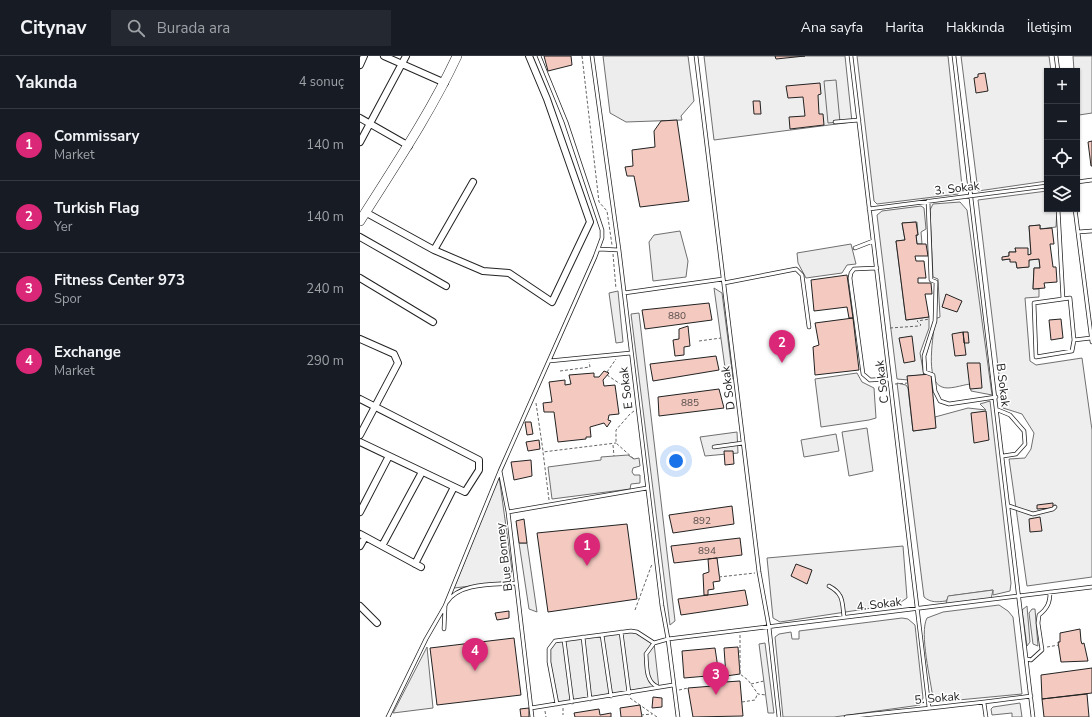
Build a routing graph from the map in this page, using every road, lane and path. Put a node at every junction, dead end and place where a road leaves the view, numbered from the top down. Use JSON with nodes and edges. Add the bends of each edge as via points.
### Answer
{"nodes":[{"id":1,"x":364,"y":56,"type":"edge"},
{"id":2,"x":384,"y":56,"type":"edge"},
{"id":3,"x":406,"y":56,"type":"edge"},
{"id":4,"x":457,"y":56,"type":"edge"},
{"id":5,"x":529,"y":56,"type":"edge"},
{"id":6,"x":539,"y":56,"type":"edge"},
{"id":7,"x":582,"y":56,"type":"edge"},
{"id":8,"x":592,"y":56,"type":"edge"},
{"id":9,"x":696,"y":56,"type":"edge"},
{"id":10,"x":851,"y":56,"type":"edge"},
{"id":11,"x":954,"y":56,"type":"edge"},
{"id":12,"x":1056,"y":56,"type":"edge"},
{"id":13,"x":402,"y":64,"type":"junction"},
{"id":14,"x":360,"y":65,"type":"edge"},
{"id":15,"x":1058,"y":68,"type":"edge"},
{"id":16,"x":445,"y":83,"type":"junction"},
{"id":17,"x":360,"y":118,"type":"edge"},
{"id":18,"x":859,"y":120,"type":"junction"},
{"id":19,"x":835,"y":122,"type":"dead end"},
{"id":20,"x":371,"y":124,"type":"junction"},
{"id":21,"x":360,"y":142,"type":"edge"},
{"id":22,"x":409,"y":146,"type":"junction"},
{"id":23,"x":1092,"y":180,"type":"edge"},
{"id":24,"x":473,"y":182,"type":"dead end"},
{"id":25,"x":1080,"y":182,"type":"edge"},
{"id":26,"x":1044,"y":186,"type":"edge"},
{"id":27,"x":971,"y":196,"type":"junction"},
{"id":28,"x":928,"y":201,"type":"junction"},
{"id":29,"x":870,"y":209,"type":"junction"},
{"id":30,"x":1058,"y":212,"type":"edge"},
{"id":31,"x":1075,"y":212,"type":"edge"},
{"id":32,"x":362,"y":218,"type":"edge"},
{"id":33,"x":1092,"y":231,"type":"edge"},
{"id":34,"x":1078,"y":232,"type":"junction"},
{"id":35,"x":360,"y":238,"type":"edge"},
{"id":36,"x":873,"y":241,"type":"junction"},
{"id":37,"x":855,"y":248,"type":"dead end"},
{"id":38,"x":599,"y":249,"type":"junction"},
{"id":39,"x":434,"y":250,"type":"junction"},
{"id":40,"x":613,"y":250,"type":"junction"},
{"id":41,"x":619,"y":250,"type":"junction"},
{"id":42,"x":877,"y":268,"type":"junction"},
{"id":43,"x":360,"y":278,"type":"edge"},
{"id":44,"x":723,"y":279,"type":"junction"},
{"id":45,"x":724,"y":283,"type":"junction"},
{"id":46,"x":446,"y":286,"type":"dead end"},
{"id":47,"x":616,"y":289,"type":"dead end"},
{"id":48,"x":624,"y":293,"type":"junction"},
{"id":49,"x":1064,"y":299,"type":"junction"},
{"id":50,"x":935,"y":319,"type":"junction"},
{"id":51,"x":925,"y":320,"type":"junction"},
{"id":52,"x":433,"y":322,"type":"dead end"},
{"id":53,"x":921,"y":325,"type":"junction"},
{"id":54,"x":809,"y":328,"type":"dead end"},
{"id":55,"x":884,"y":328,"type":"junction"},
{"id":56,"x":721,"y":338,"type":"dead end"},
{"id":57,"x":1091,"y":338,"type":"edge"},
{"id":58,"x":360,"y":339,"type":"edge"},
{"id":59,"x":1074,"y":340,"type":"junction"},
{"id":60,"x":699,"y":341,"type":"dead end"},
{"id":61,"x":1092,"y":342,"type":"edge"},
{"id":62,"x":631,"y":353,"type":"junction"},
{"id":63,"x":620,"y":354,"type":"junction"},
{"id":64,"x":588,"y":357,"type":"junction"},
{"id":65,"x":549,"y":361,"type":"junction"},
{"id":66,"x":560,"y":371,"type":"dead end"},
{"id":67,"x":607,"y":372,"type":"dead end"},
{"id":68,"x":607,"y":375,"type":"dead end"},
{"id":69,"x":890,"y":378,"type":"junction"},
{"id":70,"x":908,"y":383,"type":"dead end"},
{"id":71,"x":891,"y":384,"type":"junction"},
{"id":72,"x":534,"y":394,"type":"junction"},
{"id":73,"x":636,"y":395,"type":"junction"},
{"id":74,"x":996,"y":397,"type":"junction"},
{"id":75,"x":360,"y":399,"type":"edge"},
{"id":76,"x":375,"y":406,"type":"junction"},
{"id":77,"x":638,"y":409,"type":"junction"},
{"id":78,"x":998,"y":410,"type":"junction"},
{"id":79,"x":360,"y":435,"type":"edge"},
{"id":80,"x":360,"y":442,"type":"edge"},
{"id":81,"x":743,"y":443,"type":"junction"},
{"id":82,"x":613,"y":444,"type":"junction"},
{"id":83,"x":616,"y":444,"type":"junction"},
{"id":84,"x":714,"y":447,"type":"dead end"},
{"id":85,"x":544,"y":452,"type":"junction"},
{"id":86,"x":389,"y":456,"type":"junction"},
{"id":87,"x":614,"y":456,"type":"dead end"},
{"id":88,"x":1003,"y":456,"type":"junction"},
{"id":89,"x":634,"y":458,"type":"dead end"},
{"id":90,"x":500,"y":471,"type":"junction"},
{"id":91,"x":422,"y":472,"type":"junction"},
{"id":92,"x":454,"y":487,"type":"junction"},
{"id":93,"x":648,"y":488,"type":"junction"},
{"id":94,"x":550,"y":505,"type":"junction"},
{"id":95,"x":1009,"y":506,"type":"junction"},
{"id":96,"x":1055,"y":507,"type":"dead end"},
{"id":97,"x":360,"y":512,"type":"edge"},
{"id":98,"x":508,"y":512,"type":"junction"},
{"id":99,"x":362,"y":535,"type":"edge"},
{"id":100,"x":360,"y":546,"type":"edge"},
{"id":101,"x":382,"y":546,"type":"junction"},
{"id":102,"x":656,"y":558,"type":"junction"},
{"id":103,"x":415,"y":564,"type":"junction"},
{"id":104,"x":421,"y":567,"type":"dead end"},
{"id":105,"x":759,"y":572,"type":"junction"},
{"id":106,"x":719,"y":577,"type":"dead end"},
{"id":107,"x":516,"y":583,"type":"junction"},
{"id":108,"x":829,"y":586,"type":"dead end"},
{"id":109,"x":1092,"y":586,"type":"edge"},
{"id":110,"x":1050,"y":592,"type":"junction"},
{"id":111,"x":1020,"y":596,"type":"junction"},
{"id":112,"x":360,"y":606,"type":"edge"},
{"id":113,"x":445,"y":606,"type":"junction"},
{"id":114,"x":918,"y":608,"type":"junction"},
{"id":115,"x":635,"y":610,"type":"dead end"},
{"id":116,"x":844,"y":617,"type":"junction"},
{"id":117,"x":377,"y":623,"type":"dead end"},
{"id":118,"x":769,"y":627,"type":"junction"},
{"id":119,"x":444,"y":629,"type":"dead end"},
{"id":120,"x":740,"y":630,"type":"junction"},
{"id":121,"x":621,"y":632,"type":"junction"},
{"id":122,"x":602,"y":635,"type":"junction"},
{"id":123,"x":583,"y":637,"type":"junction"},
{"id":124,"x":668,"y":639,"type":"junction"},
{"id":125,"x":564,"y":640,"type":"junction"},
{"id":126,"x":654,"y":643,"type":"junction"},
{"id":127,"x":1059,"y":645,"type":"dead end"},
{"id":128,"x":1042,"y":647,"type":"junction"},
{"id":129,"x":1027,"y":659,"type":"junction"},
{"id":130,"x":764,"y":681,"type":"dead end"},
{"id":131,"x":751,"y":684,"type":"junction"},
{"id":132,"x":673,"y":685,"type":"junction"},
{"id":133,"x":660,"y":688,"type":"junction"},
{"id":134,"x":688,"y":688,"type":"dead end"},
{"id":135,"x":674,"y":692,"type":"junction"},
{"id":136,"x":629,"y":693,"type":"junction"},
{"id":137,"x":623,"y":694,"type":"junction"},
{"id":138,"x":758,"y":694,"type":"junction"},
{"id":139,"x":766,"y":695,"type":"dead end"},
{"id":140,"x":611,"y":696,"type":"junction"},
{"id":141,"x":1031,"y":696,"type":"junction"},
{"id":142,"x":590,"y":699,"type":"junction"},
{"id":143,"x":572,"y":702,"type":"junction"},
{"id":144,"x":742,"y":702,"type":"dead end"},
{"id":145,"x":563,"y":703,"type":"junction"},
{"id":146,"x":984,"y":703,"type":"junction"},
{"id":147,"x":557,"y":704,"type":"junction"},
{"id":148,"x":544,"y":706,"type":"junction"},
{"id":149,"x":930,"y":707,"type":"junction"},
{"id":150,"x":531,"y":708,"type":"junction"},
{"id":151,"x":652,"y":713,"type":"junction"},
{"id":152,"x":563,"y":715,"type":"dead end"},
{"id":153,"x":641,"y":715,"type":"dead end"},
{"id":154,"x":388,"y":717,"type":"edge"},
{"id":155,"x":532,"y":717,"type":"edge"},
{"id":156,"x":546,"y":717,"type":"edge"},
{"id":157,"x":657,"y":717,"type":"edge"},
{"id":158,"x":678,"y":717,"type":"edge"},
{"id":159,"x":779,"y":717,"type":"edge"},
{"id":160,"x":846,"y":717,"type":"edge"},
{"id":161,"x":986,"y":717,"type":"edge"},
{"id":162,"x":1034,"y":717,"type":"edge"}],
"edges":[{"from":1,"to":14,"type":"street"},
{"from":2,"to":13,"type":"street"},
{"from":3,"to":13,"type":"street"},
{"from":4,"to":16,"type":"main road"},
{"from":5,"to":39,"type":"street","via":[[547,99],[590,222],[552,302],[509,273],[483,271]]},
{"from":6,"to":38,"type":"lane","via":[[566,122],[599,216],[602,230]]},
{"from":7,"to":40,"type":"path","via":[[600,202],[607,211]]},
{"from":8,"to":41,"type":"lane","name":"E Sokak"},
{"from":9,"to":44,"type":"lane","name":"D Sokak"},
{"from":10,"to":18,"type":"lane","name":"C Sokak"},
{"from":11,"to":27,"type":"lane","name":"B Sokak"},
{"from":12,"to":15,"type":"lane"},
{"from":13,"to":16,"type":"street"},
{"from":13,"to":20,"type":"street"},
{"from":16,"to":22,"type":"main road"},
{"from":17,"to":20,"type":"street"},
{"from":18,"to":19,"type":"lane"},
{"from":18,"to":29,"type":"lane","name":"C Sokak"},
{"from":20,"to":21,"type":"street"},
{"from":20,"to":22,"type":"street"},
{"from":22,"to":32,"type":"main road"},
{"from":23,"to":25,"type":"lane"},
{"from":24,"to":39,"type":"street"},
{"from":26,"to":27,"type":"lane","name":"3. Sokak"},
{"from":27,"to":28,"type":"lane","name":"3. Sokak"},
{"from":27,"to":74,"type":"lane","name":"B Sokak"},
{"from":28,"to":29,"type":"lane","name":"3. Sokak"},
{"from":28,"to":50,"type":"lane","via":[[931,280],[936,282]]},
{"from":29,"to":36,"type":"lane","name":"C Sokak"},
{"from":30,"to":49,"type":"lane"},
{"from":31,"to":34,"type":"lane"},
{"from":32,"to":39,"type":"street"},
{"from":33,"to":34,"type":"lane"},
{"from":34,"to":57,"type":"lane"},
{"from":35,"to":46,"type":"street"},
{"from":36,"to":37,"type":"lane"},
{"from":36,"to":42,"type":"lane","name":"C Sokak"},
{"from":38,"to":40,"type":"lane"},
{"from":38,"to":65,"type":"lane"},
{"from":40,"to":41,"type":"lane"},
{"from":40,"to":47,"type":"path"},
{"from":41,"to":48,"type":"lane","name":"E Sokak"},
{"from":42,"to":55,"type":"lane","name":"C Sokak"},
{"from":42,"to":69,"type":"lane","via":[[854,269],[850,278],[863,374],[870,380]]},
{"from":43,"to":52,"type":"street"},
{"from":44,"to":45,"type":"lane","name":"D Sokak"},
{"from":44,"to":48,"type":"lane"},
{"from":45,"to":54,"type":"lane","via":[[796,268],[802,276]]},
{"from":45,"to":81,"type":"lane","name":"D Sokak"},
{"from":48,"to":62,"type":"lane","name":"E Sokak"},
{"from":49,"to":59,"type":"lane","via":[[1070,298]]},
{"from":49,"to":59,"type":"lane","via":[[1034,303],[1036,357],[1072,351]]},
{"from":50,"to":51,"type":"path"},
{"from":50,"to":74,"type":"lane","via":[[924,356],[925,372],[933,376],[935,391],[940,401],[949,404]]},
{"from":51,"to":53,"type":"path"},
{"from":51,"to":53,"type":"path","via":[[917,321]]},
{"from":53,"to":55,"type":"path"},
{"from":55,"to":69,"type":"lane","name":"C Sokak"},
{"from":56,"to":60,"type":"path"},
{"from":57,"to":59,"type":"lane"},
{"from":57,"to":61,"type":"lane"},
{"from":58,"to":76,"type":"street","via":[[394,354],[398,363]]},
{"from":62,"to":63,"type":"lane"},
{"from":62,"to":73,"type":"lane","name":"E Sokak"},
{"from":63,"to":64,"type":"lane"},
{"from":63,"to":67,"type":"path"},
{"from":64,"to":65,"type":"lane"},
{"from":64,"to":66,"type":"path","via":[[590,367]]},
{"from":65,"to":72,"type":"lane"},
{"from":68,"to":73,"type":"path"},
{"from":69,"to":71,"type":"lane","name":"C Sokak"},
{"from":70,"to":71,"type":"path"},
{"from":71,"to":114,"type":"lane","name":"C Sokak"},
{"from":72,"to":85,"type":"path"},
{"from":72,"to":90,"type":"lane"},
{"from":73,"to":77,"type":"lane","name":"E Sokak"},
{"from":74,"to":78,"type":"lane","name":"B Sokak"},
{"from":75,"to":76,"type":"street"},
{"from":76,"to":79,"type":"street"},
{"from":76,"to":92,"type":"street","via":[[479,460],[478,470],[465,492]]},
{"from":77,"to":83,"type":"path","via":[[616,430]]},
{"from":77,"to":93,"type":"lane","name":"E Sokak"},
{"from":78,"to":88,"type":"lane","name":"B Sokak"},
{"from":78,"to":88,"type":"lane","via":[[1010,415],[1024,431],[1025,444],[1016,454]]},
{"from":80,"to":86,"type":"street"},
{"from":81,"to":84,"type":"lane"},
{"from":81,"to":105,"type":"lane","name":"D Sokak"},
{"from":82,"to":83,"type":"path"},
{"from":82,"to":85,"type":"path"},
{"from":82,"to":87,"type":"path"},
{"from":83,"to":89,"type":"path"},
{"from":85,"to":94,"type":"path"},
{"from":86,"to":91,"type":"street"},
{"from":86,"to":97,"type":"street"},
{"from":88,"to":95,"type":"lane","name":"B Sokak"},
{"from":90,"to":98,"type":"lane"},
{"from":90,"to":113,"type":"lane"},
{"from":91,"to":92,"type":"street"},
{"from":91,"to":101,"type":"street"},
{"from":92,"to":103,"type":"street"},
{"from":93,"to":94,"type":"lane","name":"Blue Bonney"},
{"from":93,"to":102,"type":"lane","name":"E Sokak"},
{"from":94,"to":98,"type":"lane","name":"Blue Bonney"},
{"from":95,"to":96,"type":"lane","via":[[1034,514]]},
{"from":95,"to":111,"type":"lane","name":"B Sokak"},
{"from":98,"to":107,"type":"lane","name":"Blue Bonney"},
{"from":99,"to":100,"type":"street"},
{"from":99,"to":101,"type":"street"},
{"from":101,"to":103,"type":"street"},
{"from":102,"to":115,"type":"path","via":[[651,565]]},
{"from":102,"to":124,"type":"lane","name":"E Sokak"},
{"from":103,"to":104,"type":"street"},
{"from":105,"to":106,"type":"path"},
{"from":105,"to":118,"type":"lane","name":"D Sokak"},
{"from":107,"to":113,"type":"lane","via":[[466,588],[456,593]]},
{"from":107,"to":150,"type":"lane","name":"Blue Bonney"},
{"from":108,"to":116,"type":"lane","via":[[837,590],[841,596]]},
{"from":109,"to":110,"type":"lane","name":"4. Sokak"},
{"from":110,"to":111,"type":"lane","name":"4. Sokak"},
{"from":110,"to":128,"type":"lane","via":[[1048,606],[1039,615]]},
{"from":111,"to":114,"type":"lane","name":"4. Sokak"},
{"from":111,"to":129,"type":"lane","name":"B Sokak"},
{"from":112,"to":117,"type":"street"},
{"from":113,"to":119,"type":"lane"},
{"from":113,"to":154,"type":"lane"},
{"from":114,"to":116,"type":"lane","name":"4. Sokak"},
{"from":114,"to":149,"type":"lane","name":"C Sokak"},
{"from":116,"to":118,"type":"lane","name":"4. Sokak"},
{"from":118,"to":120,"type":"lane","name":"4. Sokak"},
{"from":118,"to":159,"type":"lane","name":"D Sokak"},
{"from":120,"to":124,"type":"lane","name":"4. Sokak"},
{"from":120,"to":131,"type":"path","via":[[740,674]]},
{"from":121,"to":122,"type":"lane"},
{"from":121,"to":126,"type":"lane","via":[[637,632]]},
{"from":121,"to":136,"type":"lane"},
{"from":122,"to":123,"type":"lane"},
{"from":122,"to":140,"type":"lane"},
{"from":123,"to":125,"type":"lane"},
{"from":123,"to":142,"type":"lane"},
{"from":124,"to":126,"type":"lane","name":"4. Sokak"},
{"from":124,"to":132,"type":"lane","name":"E Sokak"},
{"from":125,"to":143,"type":"lane"},
{"from":125,"to":147,"type":"lane","via":[[554,641],[549,649]]},
{"from":126,"to":133,"type":"lane","via":[[646,654],[649,679],[653,685]]},
{"from":127,"to":128,"type":"path"},
{"from":128,"to":129,"type":"lane","via":[[1038,655],[1031,660]]},
{"from":129,"to":141,"type":"lane","name":"B Sokak"},
{"from":130,"to":131,"type":"path"},
{"from":131,"to":138,"type":"path"},
{"from":132,"to":133,"type":"lane"},
{"from":132,"to":135,"type":"lane","name":"E Sokak"},
{"from":133,"to":136,"type":"lane"},
{"from":134,"to":135,"type":"path"},
{"from":135,"to":158,"type":"lane","name":"E Sokak"},
{"from":136,"to":137,"type":"lane"},
{"from":137,"to":140,"type":"lane"},
{"from":137,"to":151,"type":"path"},
{"from":138,"to":139,"type":"path"},
{"from":138,"to":144,"type":"path","via":[[755,700]]},
{"from":140,"to":142,"type":"lane"},
{"from":141,"to":146,"type":"lane","name":"5. Sokak"},
{"from":141,"to":162,"type":"lane","name":"B Sokak"},
{"from":142,"to":143,"type":"lane"},
{"from":143,"to":145,"type":"lane"},
{"from":145,"to":147,"type":"lane"},
{"from":145,"to":152,"type":"path"},
{"from":146,"to":149,"type":"lane","name":"5. Sokak"},
{"from":146,"to":161,"type":"lane"},
{"from":147,"to":148,"type":"lane"},
{"from":148,"to":150,"type":"lane"},
{"from":148,"to":156,"type":"path"},
{"from":149,"to":160,"type":"lane","name":"5. Sokak"},
{"from":150,"to":155,"type":"lane","name":"Blue Bonney"},
{"from":151,"to":153,"type":"path"},
{"from":151,"to":157,"type":"path"}]}
